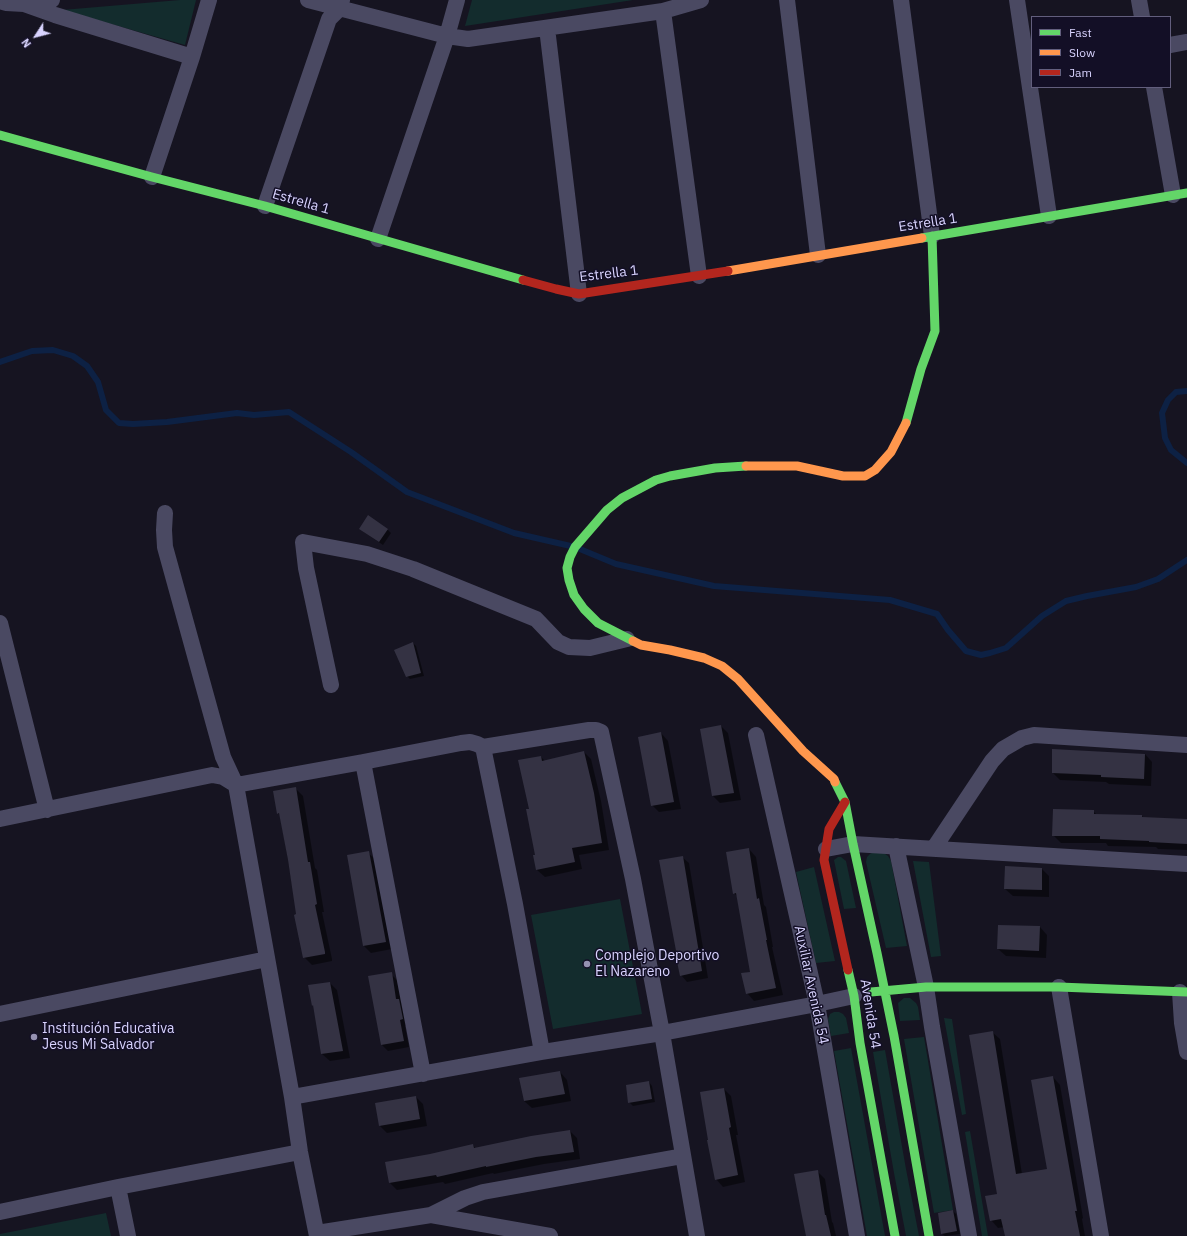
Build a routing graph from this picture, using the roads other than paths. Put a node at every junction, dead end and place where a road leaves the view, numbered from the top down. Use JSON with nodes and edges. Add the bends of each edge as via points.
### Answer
{"nodes":[{"id":1,"x":52,"y":0,"type":"edge"},
{"id":2,"x":209,"y":0,"type":"edge"},
{"id":3,"x":308,"y":0,"type":"edge"},
{"id":4,"x":457,"y":0,"type":"edge"},
{"id":5,"x":701,"y":0,"type":"edge"},
{"id":6,"x":787,"y":0,"type":"edge"},
{"id":7,"x":901,"y":0,"type":"edge"},
{"id":8,"x":1017,"y":0,"type":"edge"},
{"id":9,"x":1140,"y":0,"type":"edge"},
{"id":10,"x":4,"y":1,"type":"edge"},
{"id":11,"x":24,"y":4,"type":"junction"},
{"id":12,"x":341,"y":4,"type":"edge"},
{"id":13,"x":663,"y":11,"type":"junction"},
{"id":14,"x":1142,"y":16,"type":"edge"},
{"id":15,"x":548,"y":28,"type":"junction"},
{"id":16,"x":447,"y":36,"type":"junction"},
{"id":17,"x":1187,"y":42,"type":"edge"},
{"id":18,"x":1171,"y":45,"type":"edge"},
{"id":19,"x":192,"y":58,"type":"junction"},
{"id":20,"x":1154,"y":88,"type":"edge"},
{"id":21,"x":0,"y":135,"type":"edge"},
{"id":22,"x":152,"y":177,"type":"junction"},
{"id":23,"x":1180,"y":194,"type":"edge"},
{"id":24,"x":265,"y":206,"type":"junction"},
{"id":25,"x":1049,"y":216,"type":"junction"},
{"id":26,"x":932,"y":236,"type":"junction"},
{"id":27,"x":378,"y":239,"type":"junction"},
{"id":28,"x":818,"y":255,"type":"junction"},
{"id":29,"x":698,"y":276,"type":"junction"},
{"id":30,"x":579,"y":294,"type":"junction"},
{"id":31,"x":165,"y":513,"type":"dead end"},
{"id":32,"x":0,"y":623,"type":"edge"},
{"id":33,"x":627,"y":639,"type":"junction"},
{"id":34,"x":331,"y":685,"type":"dead end"},
{"id":35,"x":756,"y":735,"type":"dead end"},
{"id":36,"x":1187,"y":745,"type":"edge"},
{"id":37,"x":483,"y":747,"type":"junction"},
{"id":38,"x":363,"y":762,"type":"junction"},
{"id":39,"x":236,"y":785,"type":"junction"},
{"id":40,"x":845,"y":802,"type":"junction"},
{"id":41,"x":47,"y":810,"type":"junction"},
{"id":42,"x":0,"y":819,"type":"edge"},
{"id":43,"x":852,"y":844,"type":"junction"},
{"id":44,"x":896,"y":846,"type":"junction"},
{"id":45,"x":934,"y":848,"type":"junction"},
{"id":46,"x":826,"y":849,"type":"junction"},
{"id":47,"x":1187,"y":864,"type":"edge"},
{"id":48,"x":267,"y":960,"type":"junction"},
{"id":49,"x":1059,"y":987,"type":"junction"},
{"id":50,"x":926,"y":988,"type":"junction"},
{"id":51,"x":884,"y":990,"type":"junction"},
{"id":52,"x":1184,"y":992,"type":"edge"},
{"id":53,"x":854,"y":996,"type":"junction"},
{"id":54,"x":817,"y":1004,"type":"junction"},
{"id":55,"x":0,"y":1014,"type":"edge"},
{"id":56,"x":662,"y":1033,"type":"junction"},
{"id":57,"x":542,"y":1052,"type":"junction"},
{"id":58,"x":1187,"y":1052,"type":"edge"},
{"id":59,"x":423,"y":1074,"type":"junction"},
{"id":60,"x":292,"y":1097,"type":"junction"},
{"id":61,"x":300,"y":1152,"type":"junction"},
{"id":62,"x":684,"y":1156,"type":"junction"},
{"id":63,"x":118,"y":1187,"type":"junction"},
{"id":64,"x":0,"y":1212,"type":"edge"},
{"id":65,"x":431,"y":1215,"type":"junction"},
{"id":66,"x":317,"y":1234,"type":"edge"},
{"id":67,"x":128,"y":1236,"type":"edge"},
{"id":68,"x":550,"y":1236,"type":"edge"},
{"id":69,"x":698,"y":1236,"type":"edge"},
{"id":70,"x":857,"y":1236,"type":"edge"},
{"id":71,"x":895,"y":1236,"type":"edge"},
{"id":72,"x":929,"y":1236,"type":"edge"},
{"id":73,"x":969,"y":1236,"type":"edge"},
{"id":74,"x":1101,"y":1236,"type":"edge"}],
"edges":[{"from":1,"to":11,"type":"street"},
{"from":2,"to":19,"type":"street"},
{"from":3,"to":12,"type":"street"},
{"from":4,"to":16,"type":"street"},
{"from":5,"to":13,"type":"street"},
{"from":6,"to":28,"type":"street"},
{"from":7,"to":26,"type":"street"},
{"from":8,"to":25,"type":"street"},
{"from":9,"to":14,"type":"street"},
{"from":10,"to":11,"type":"street"},
{"from":11,"to":19,"type":"street"},
{"from":12,"to":16,"type":"street"},
{"from":12,"to":24,"type":"street","via":[[328,19]]},
{"from":13,"to":15,"type":"street"},
{"from":13,"to":29,"type":"street"},
{"from":15,"to":16,"type":"street","via":[[468,39]]},
{"from":15,"to":30,"type":"street"},
{"from":16,"to":27,"type":"street"},
{"from":17,"to":18,"type":"street"},
{"from":19,"to":22,"type":"street"},
{"from":20,"to":23,"type":"street"},
{"from":21,"to":22,"type":"street","name":"Estrella 1"},
{"from":22,"to":24,"type":"street","name":"Estrella 1"},
{"from":23,"to":25,"type":"street","name":"Estrella 1"},
{"from":24,"to":27,"type":"street","name":"Estrella 1"},
{"from":25,"to":26,"type":"street","name":"Estrella 1"},
{"from":26,"to":28,"type":"street","name":"Estrella 1"},
{"from":26,"to":33,"type":"street","name":"Avenida 54","via":[[935,331],[921,369],[908,420],[891,452],[875,470],[865,476],[843,476],[797,466],[715,468],[656,480],[622,498],[607,510],[575,547],[567,568],[574,595],[584,609],[598,622]]},
{"from":27,"to":30,"type":"street","name":"Estrella 1"},
{"from":28,"to":29,"type":"street","name":"Estrella 1"},
{"from":29,"to":30,"type":"street","name":"Estrella 1"},
{"from":31,"to":39,"type":"street","via":[[165,547],[223,757]]},
{"from":32,"to":41,"type":"street"},
{"from":33,"to":34,"type":"street","via":[[590,648],[569,647],[558,642],[536,619],[413,570],[367,554],[303,542],[306,568]]},
{"from":33,"to":40,"type":"street","name":"Avenida 54","via":[[641,645],[704,658],[722,666],[738,679],[778,724],[834,779]]},
{"from":35,"to":54,"type":"street","name":"Auxiliar Avenida 54"},
{"from":36,"to":45,"type":"street","via":[[1034,735],[1022,738],[1003,749],[992,761]]},
{"from":37,"to":38,"type":"street","via":[[470,742],[461,743]]},
{"from":37,"to":56,"type":"street","via":[[589,730],[601,732],[633,879]]},
{"from":37,"to":57,"type":"street"},
{"from":38,"to":39,"type":"street"},
{"from":38,"to":59,"type":"street"},
{"from":39,"to":41,"type":"street","via":[[223,777],[212,775]]},
{"from":39,"to":48,"type":"street"},
{"from":40,"to":43,"type":"street","name":"Avenida 54"},
{"from":40,"to":46,"type":"street","name":"Avenida 54","via":[[829,829]]},
{"from":41,"to":42,"type":"street"},
{"from":43,"to":44,"type":"street"},
{"from":43,"to":46,"type":"street"},
{"from":43,"to":51,"type":"street","name":"Avenida 54"},
{"from":44,"to":45,"type":"street"},
{"from":44,"to":50,"type":"street"},
{"from":45,"to":47,"type":"street"},
{"from":46,"to":53,"type":"street","name":"Avenida 54","via":[[824,860]]},
{"from":48,"to":55,"type":"street"},
{"from":48,"to":60,"type":"street"},
{"from":49,"to":50,"type":"street"},
{"from":49,"to":52,"type":"street"},
{"from":49,"to":74,"type":"street"},
{"from":50,"to":51,"type":"street"},
{"from":50,"to":73,"type":"street"},
{"from":51,"to":53,"type":"street"},
{"from":51,"to":72,"type":"street","name":"Avenida 54"},
{"from":52,"to":58,"type":"street","via":[[1182,1023]]},
{"from":53,"to":54,"type":"street"},
{"from":53,"to":71,"type":"street","name":"Avenida 54","via":[[860,1043]]},
{"from":54,"to":56,"type":"street"},
{"from":54,"to":70,"type":"street","name":"Auxiliar Avenida 54"},
{"from":56,"to":57,"type":"street"},
{"from":56,"to":62,"type":"street"},
{"from":57,"to":59,"type":"street"},
{"from":59,"to":60,"type":"street"},
{"from":60,"to":61,"type":"street"},
{"from":61,"to":63,"type":"street"},
{"from":61,"to":66,"type":"street"},
{"from":62,"to":65,"type":"street","via":[[483,1192]]},
{"from":62,"to":69,"type":"street"},
{"from":63,"to":64,"type":"street"},
{"from":63,"to":67,"type":"street"},
{"from":65,"to":66,"type":"street"},
{"from":65,"to":68,"type":"street"}]}
